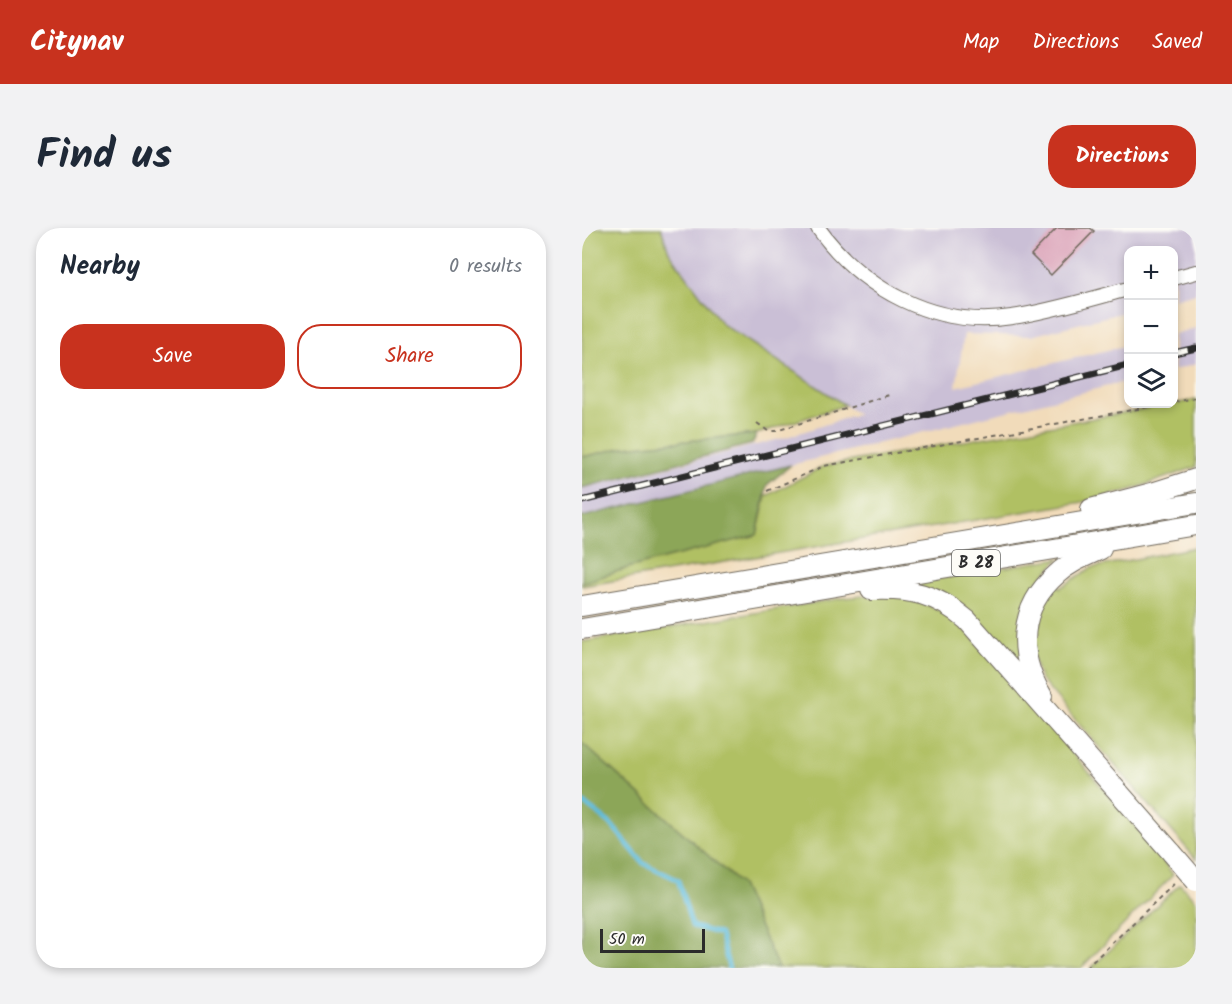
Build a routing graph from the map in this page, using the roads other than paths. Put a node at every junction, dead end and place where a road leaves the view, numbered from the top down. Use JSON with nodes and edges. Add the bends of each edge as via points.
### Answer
{"nodes":[{"id":1,"x":818,"y":228,"type":"edge"},
{"id":2,"x":1196,"y":272,"type":"edge"},
{"id":3,"x":1178,"y":277,"type":"edge"},
{"id":4,"x":1124,"y":290,"type":"edge"},
{"id":5,"x":1196,"y":479,"type":"edge"},
{"id":6,"x":1196,"y":503,"type":"edge"},
{"id":7,"x":1196,"y":525,"type":"edge"},
{"id":8,"x":1020,"y":533,"type":"junction"},
{"id":9,"x":1143,"y":534,"type":"junction"},
{"id":10,"x":808,"y":591,"type":"junction"},
{"id":11,"x":582,"y":606,"type":"edge"},
{"id":12,"x":582,"y":629,"type":"edge"},
{"id":13,"x":1053,"y":717,"type":"junction"},
{"id":14,"x":1188,"y":880,"type":"edge"}],
"edges":[{"from":1,"to":4,"type":"street","via":[[842,259],[868,281],[901,300],[955,316],[1012,317]]},
{"from":2,"to":3,"type":"street"},
{"from":5,"to":8,"type":"highway","via":[[1055,518]]},
{"from":6,"to":8,"type":"highway","number":"B 28"},
{"from":7,"to":9,"type":"highway","number":"B 28"},
{"from":8,"to":11,"type":"highway","number":"B 28"},
{"from":9,"to":10,"type":"highway","number":"B 28"},
{"from":9,"to":13,"type":"highway","via":[[1077,560],[1056,574],[1036,598],[1026,620],[1025,654],[1033,680]]},
{"from":10,"to":12,"type":"highway","number":"B 28"},
{"from":10,"to":13,"type":"highway","via":[[842,594],[896,590],[940,600],[976,628]]},
{"from":13,"to":14,"type":"highway","bridge":true,"via":[[1172,853]]}]}
